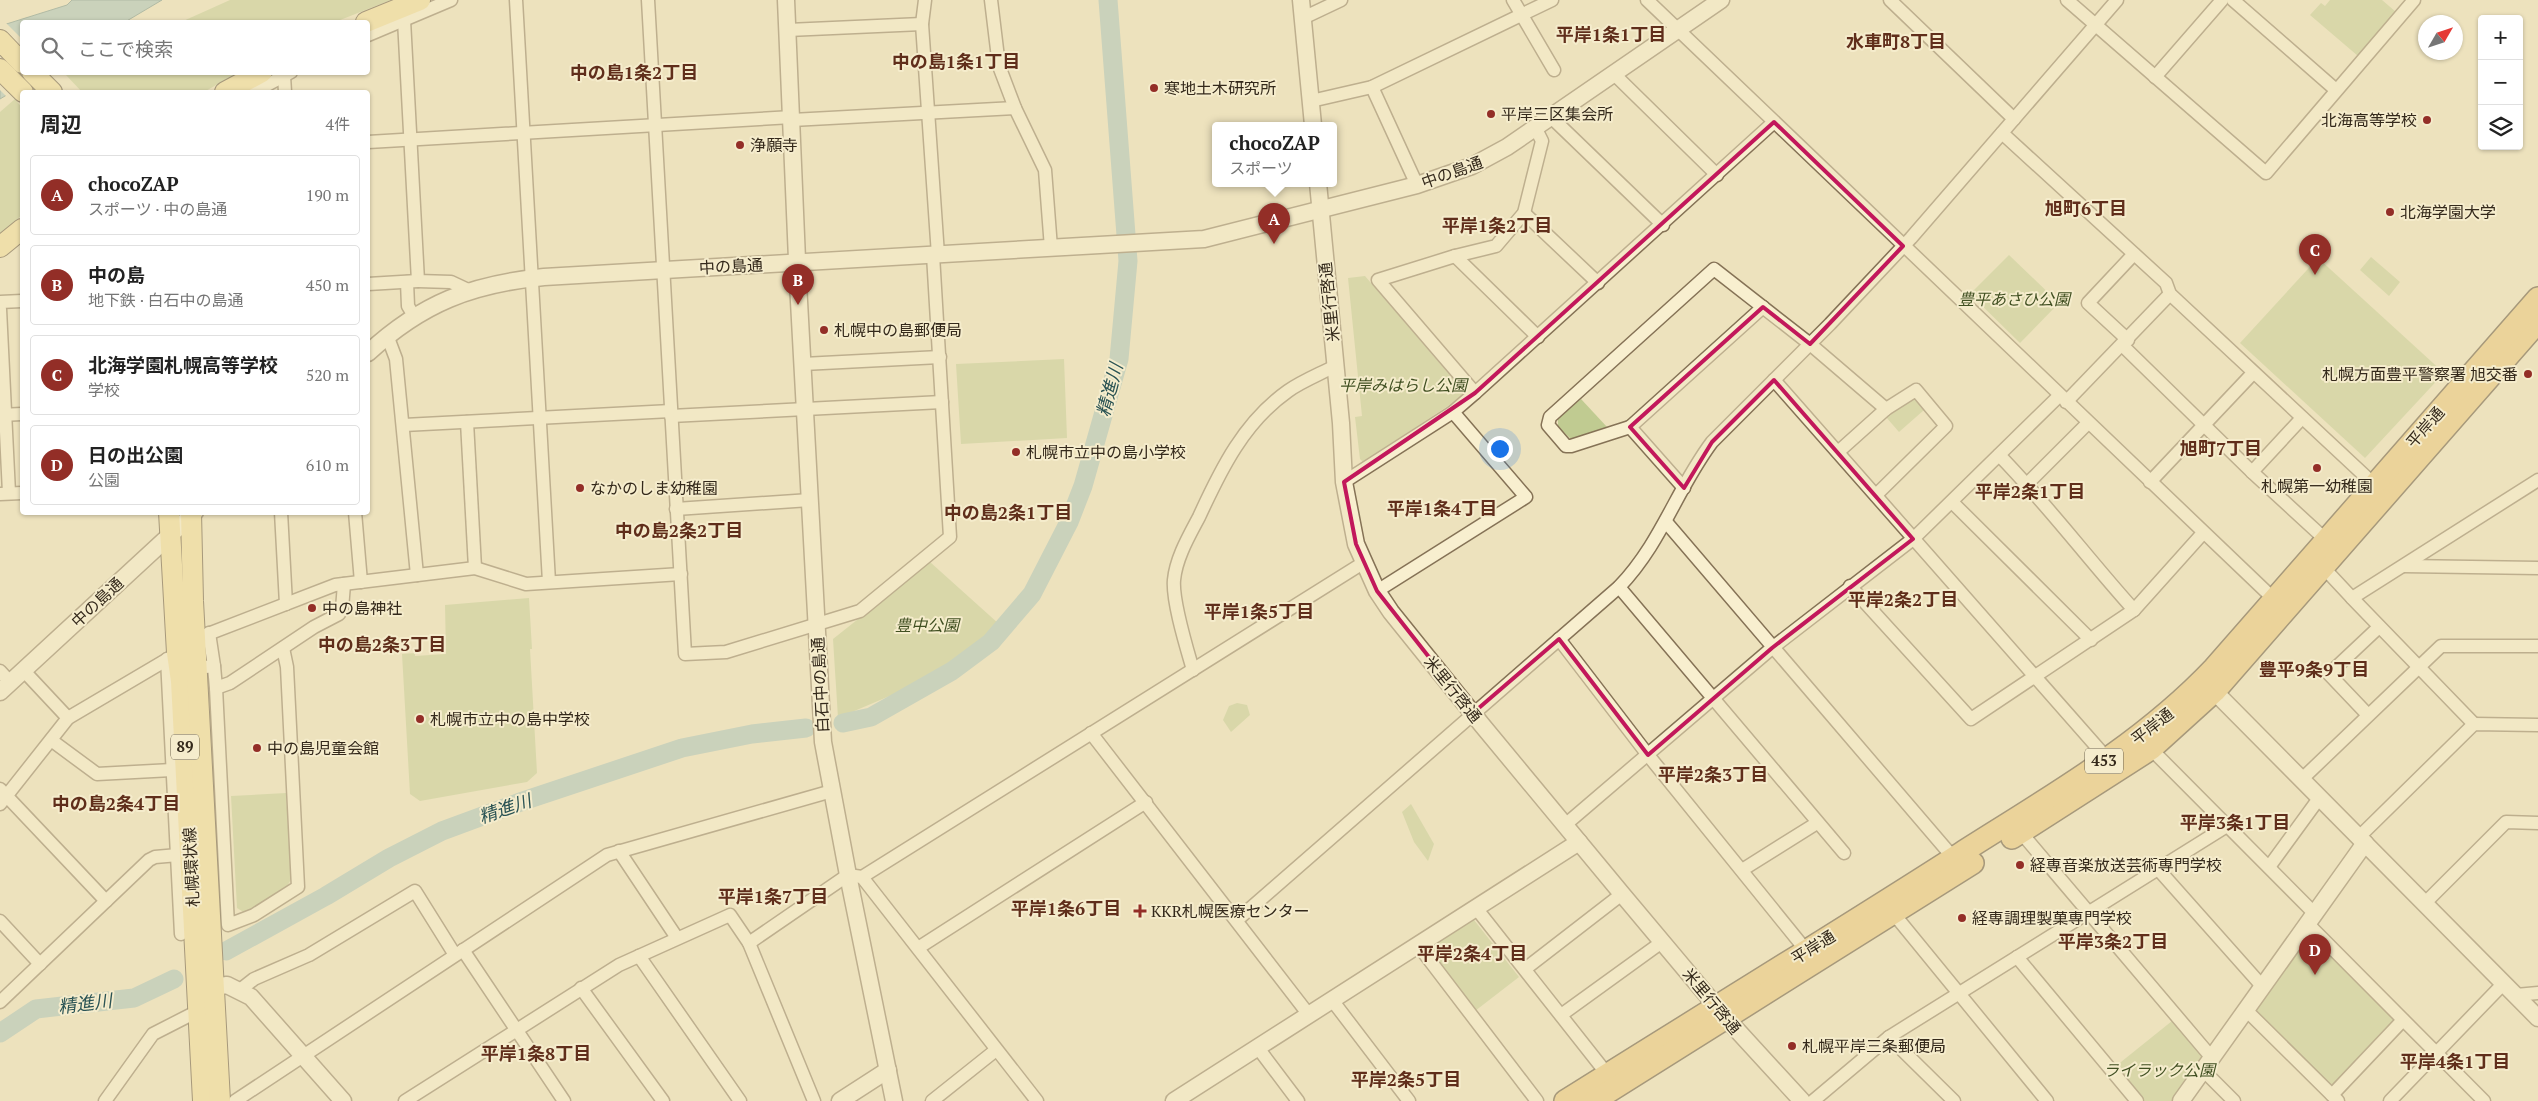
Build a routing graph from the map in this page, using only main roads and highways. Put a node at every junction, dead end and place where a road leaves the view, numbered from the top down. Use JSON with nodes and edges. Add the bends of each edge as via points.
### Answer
{"nodes":[{"id":1,"x":420,"y":0,"type":"edge"},
{"id":2,"x":370,"y":20,"type":"edge"},
{"id":3,"x":0,"y":40,"type":"edge"},
{"id":4,"x":20,"y":61,"type":"edge"},
{"id":5,"x":0,"y":69,"type":"edge"},
{"id":6,"x":35,"y":75,"type":"edge"},
{"id":7,"x":256,"y":75,"type":"edge"},
{"id":8,"x":21,"y":90,"type":"edge"},
{"id":9,"x":50,"y":90,"type":"edge"},
{"id":10,"x":229,"y":90,"type":"edge"},
{"id":11,"x":20,"y":230,"type":"edge"},
{"id":12,"x":2,"y":247,"type":"edge"},
{"id":13,"x":2538,"y":298,"type":"edge"},
{"id":14,"x":2538,"y":322,"type":"edge"},
{"id":15,"x":2381,"y":490,"type":"junction"},
{"id":16,"x":169,"y":515,"type":"edge"},
{"id":17,"x":192,"y":515,"type":"edge"},
{"id":18,"x":2279,"y":605,"type":"junction"},
{"id":19,"x":2209,"y":686,"type":"junction"},
{"id":20,"x":2112,"y":765,"type":"junction"},
{"id":21,"x":1612,"y":1081,"type":"junction"},
{"id":22,"x":203,"y":1101,"type":"edge"},
{"id":23,"x":220,"y":1101,"type":"edge"},
{"id":24,"x":1565,"y":1101,"type":"edge"},
{"id":25,"x":1594,"y":1101,"type":"edge"}],
"edges":[{"from":1,"to":2,"type":"main road"},
{"from":3,"to":4,"type":"main road"},
{"from":5,"to":8,"type":"main road"},
{"from":6,"to":9,"type":"main road"},
{"from":7,"to":10,"type":"main road"},
{"from":11,"to":12,"type":"main road"},
{"from":13,"to":15,"type":"highway","name":"平岸通","number":"453"},
{"from":14,"to":15,"type":"highway","name":"平岸通","number":"453"},
{"from":15,"to":18,"type":"highway","name":"平岸通","number":"453","via":[[2323,567]]},
{"from":15,"to":18,"type":"highway","name":"平岸通","number":"453","via":[[2326,540]]},
{"from":16,"to":22,"type":"main road","name":"札幌環状線","number":"89","via":[[172,656],[181,681]]},
{"from":17,"to":23,"type":"main road","name":"札幌環状線","number":"89","via":[[205,667]]},
{"from":18,"to":19,"type":"highway","name":"平岸通","number":"453"},
{"from":19,"to":20,"type":"highway","name":"平岸通","number":"453","via":[[2156,723]]},
{"from":19,"to":20,"type":"highway","name":"平岸通","number":"453","via":[[2151,749]]},
{"from":20,"to":21,"type":"highway","name":"平岸通","number":"453"},
{"from":21,"to":24,"type":"highway","name":"平岸通","number":"453"},
{"from":21,"to":25,"type":"highway","name":"平岸通","number":"453"}]}
